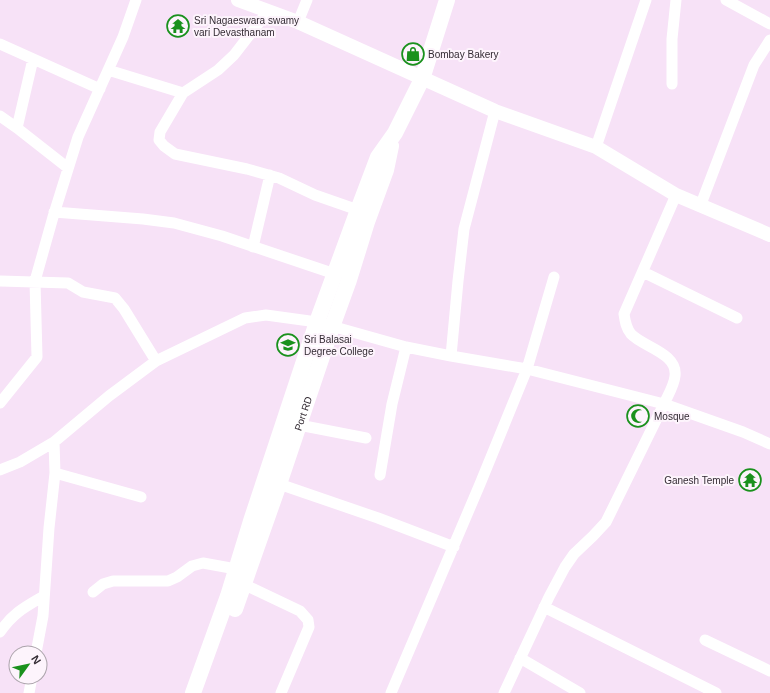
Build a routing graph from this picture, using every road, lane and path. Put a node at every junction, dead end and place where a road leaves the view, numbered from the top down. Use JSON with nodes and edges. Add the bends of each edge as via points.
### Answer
{"nodes":[{"id":1,"x":136,"y":0,"type":"edge"},
{"id":2,"x":238,"y":0,"type":"edge"},
{"id":3,"x":307,"y":0,"type":"edge"},
{"id":4,"x":447,"y":0,"type":"edge"},
{"id":5,"x":646,"y":0,"type":"edge"},
{"id":6,"x":676,"y":0,"type":"edge"},
{"id":7,"x":726,"y":0,"type":"edge"},
{"id":8,"x":268,"y":11,"type":"junction"},
{"id":9,"x":298,"y":22,"type":"junction"},
{"id":10,"x":770,"y":24,"type":"edge"},
{"id":11,"x":770,"y":40,"type":"edge"},
{"id":12,"x":0,"y":44,"type":"edge"},
{"id":13,"x":33,"y":59,"type":"junction"},
{"id":14,"x":108,"y":70,"type":"junction"},
{"id":15,"x":422,"y":79,"type":"junction"},
{"id":16,"x":672,"y":84,"type":"dead end"},
{"id":17,"x":100,"y":89,"type":"junction"},
{"id":18,"x":183,"y":93,"type":"junction"},
{"id":19,"x":495,"y":112,"type":"junction"},
{"id":20,"x":0,"y":116,"type":"edge"},
{"id":21,"x":18,"y":128,"type":"junction"},
{"id":22,"x":395,"y":133,"type":"junction"},
{"id":23,"x":596,"y":147,"type":"junction"},
{"id":24,"x":68,"y":168,"type":"junction"},
{"id":25,"x":270,"y":175,"type":"junction"},
{"id":26,"x":676,"y":195,"type":"junction"},
{"id":27,"x":701,"y":204,"type":"junction"},
{"id":28,"x":358,"y":210,"type":"junction"},
{"id":29,"x":54,"y":212,"type":"junction"},
{"id":30,"x":770,"y":235,"type":"edge"},
{"id":31,"x":253,"y":247,"type":"junction"},
{"id":32,"x":643,"y":272,"type":"junction"},
{"id":33,"x":335,"y":274,"type":"junction"},
{"id":34,"x":554,"y":277,"type":"dead end"},
{"id":35,"x":0,"y":281,"type":"edge"},
{"id":36,"x":35,"y":281,"type":"junction"},
{"id":37,"x":737,"y":318,"type":"dead end"},
{"id":38,"x":324,"y":325,"type":"junction"},
{"id":39,"x":406,"y":347,"type":"junction"},
{"id":40,"x":451,"y":356,"type":"junction"},
{"id":41,"x":156,"y":361,"type":"junction"},
{"id":42,"x":527,"y":369,"type":"junction"},
{"id":43,"x":0,"y":403,"type":"edge"},
{"id":44,"x":664,"y":404,"type":"junction"},
{"id":45,"x":299,"y":425,"type":"junction"},
{"id":46,"x":366,"y":438,"type":"dead end"},
{"id":47,"x":54,"y":442,"type":"junction"},
{"id":48,"x":770,"y":444,"type":"edge"},
{"id":49,"x":0,"y":470,"type":"edge"},
{"id":50,"x":55,"y":473,"type":"junction"},
{"id":51,"x":380,"y":475,"type":"dead end"},
{"id":52,"x":279,"y":484,"type":"junction"},
{"id":53,"x":141,"y":497,"type":"dead end"},
{"id":54,"x":454,"y":547,"type":"junction"},
{"id":55,"x":236,"y":569,"type":"junction"},
{"id":56,"x":243,"y":584,"type":"junction"},
{"id":57,"x":93,"y":592,"type":"dead end"},
{"id":58,"x":44,"y":596,"type":"junction"},
{"id":59,"x":544,"y":607,"type":"junction"},
{"id":60,"x":0,"y":632,"type":"edge"},
{"id":61,"x":704,"y":640,"type":"dead end"},
{"id":62,"x":38,"y":645,"type":"edge"},
{"id":63,"x":520,"y":658,"type":"junction"},
{"id":64,"x":770,"y":671,"type":"edge"},
{"id":65,"x":193,"y":693,"type":"edge"},
{"id":66,"x":204,"y":693,"type":"edge"},
{"id":67,"x":281,"y":693,"type":"edge"},
{"id":68,"x":391,"y":693,"type":"edge"},
{"id":69,"x":504,"y":693,"type":"edge"},
{"id":70,"x":580,"y":693,"type":"edge"},
{"id":71,"x":716,"y":693,"type":"edge"}],
"edges":[{"from":1,"to":14,"type":"street"},
{"from":2,"to":8,"type":"street"},
{"from":3,"to":9,"type":"street"},
{"from":4,"to":15,"type":"main road"},
{"from":5,"to":23,"type":"street"},
{"from":6,"to":16,"type":"street","via":[[672,39]]},
{"from":7,"to":10,"type":"street"},
{"from":8,"to":9,"type":"street"},
{"from":8,"to":18,"type":"street","via":[[234,55],[218,70]]},
{"from":9,"to":15,"type":"street"},
{"from":11,"to":27,"type":"street","via":[[754,65]]},
{"from":12,"to":13,"type":"street"},
{"from":13,"to":17,"type":"street"},
{"from":13,"to":21,"type":"street"},
{"from":14,"to":17,"type":"street"},
{"from":14,"to":18,"type":"street"},
{"from":15,"to":19,"type":"street"},
{"from":15,"to":22,"type":"main road"},
{"from":17,"to":24,"type":"street","via":[[78,137]]},
{"from":18,"to":25,"type":"street","via":[[160,132],[159,140],[164,146],[175,154]]},
{"from":19,"to":23,"type":"street"},
{"from":19,"to":40,"type":"street","via":[[464,229]]},
{"from":20,"to":21,"type":"street"},
{"from":21,"to":24,"type":"street"},
{"from":22,"to":28,"type":"main road","via":[[378,157]]},
{"from":22,"to":38,"type":"main road","name":"Port RD","via":[[386,170],[349,280]]},
{"from":23,"to":26,"type":"street"},
{"from":24,"to":29,"type":"street"},
{"from":25,"to":28,"type":"street"},
{"from":25,"to":31,"type":"street"},
{"from":26,"to":27,"type":"street"},
{"from":26,"to":32,"type":"street"},
{"from":27,"to":30,"type":"street"},
{"from":28,"to":33,"type":"main road"},
{"from":29,"to":31,"type":"street","via":[[174,223]]},
{"from":29,"to":36,"type":"street"},
{"from":31,"to":33,"type":"street"},
{"from":32,"to":37,"type":"street"},
{"from":32,"to":44,"type":"street","via":[[624,314],[625,325],[631,334],[670,359],[675,367],[674,385]]},
{"from":33,"to":38,"type":"main road"},
{"from":34,"to":42,"type":"street"},
{"from":35,"to":36,"type":"street"},
{"from":36,"to":41,"type":"street","via":[[68,283],[83,292],[114,298],[124,309]]},
{"from":36,"to":43,"type":"street","via":[[37,357]]},
{"from":38,"to":39,"type":"street"},
{"from":38,"to":41,"type":"street","via":[[266,315],[244,318]]},
{"from":38,"to":45,"type":"main road","name":"Port RD"},
{"from":38,"to":55,"type":"main road","via":[[286,417]]},
{"from":39,"to":40,"type":"street"},
{"from":39,"to":51,"type":"street","via":[[392,404]]},
{"from":40,"to":42,"type":"street"},
{"from":41,"to":47,"type":"street"},
{"from":42,"to":44,"type":"street"},
{"from":42,"to":54,"type":"street"},
{"from":44,"to":48,"type":"street"},
{"from":44,"to":59,"type":"street","via":[[606,522],[574,554]]},
{"from":45,"to":46,"type":"street"},
{"from":45,"to":52,"type":"main road","name":"Port RD"},
{"from":47,"to":49,"type":"street","via":[[20,462]]},
{"from":47,"to":50,"type":"street"},
{"from":50,"to":53,"type":"street"},
{"from":50,"to":58,"type":"street"},
{"from":52,"to":54,"type":"street"},
{"from":52,"to":56,"type":"main road","name":"Port RD"},
{"from":54,"to":68,"type":"street"},
{"from":55,"to":57,"type":"street","via":[[203,563],[192,566],[168,580],[114,581],[103,584]]},
{"from":55,"to":65,"type":"main road"},
{"from":56,"to":66,"type":"main road","name":"Port RD"},
{"from":56,"to":67,"type":"street","via":[[300,611],[308,620],[309,627]]},
{"from":58,"to":60,"type":"street","via":[[18,611]]},
{"from":58,"to":62,"type":"street"},
{"from":59,"to":63,"type":"street"},
{"from":59,"to":71,"type":"street"},
{"from":61,"to":64,"type":"street"},
{"from":63,"to":69,"type":"street"},
{"from":63,"to":70,"type":"street"}]}
